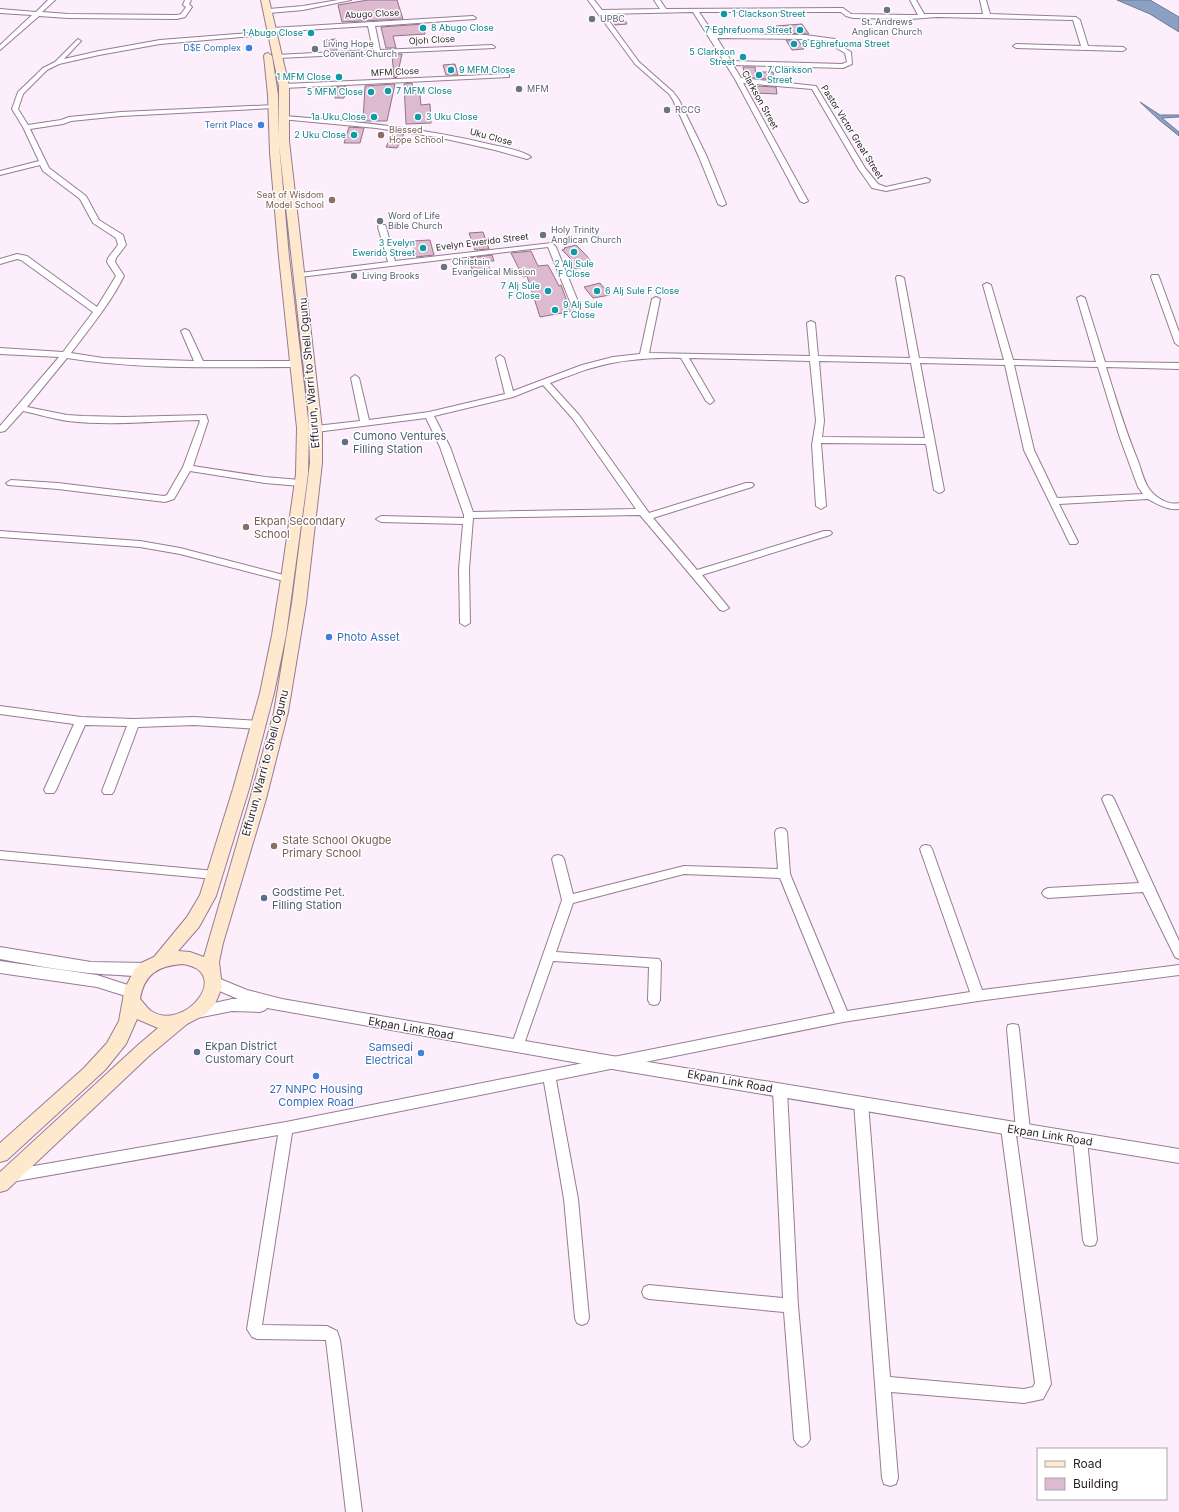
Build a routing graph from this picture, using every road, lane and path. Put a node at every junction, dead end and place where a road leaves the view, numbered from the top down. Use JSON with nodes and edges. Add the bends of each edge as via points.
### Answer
{"nodes":[{"id":1,"x":52,"y":0,"type":"edge"},
{"id":2,"x":188,"y":0,"type":"edge"},
{"id":3,"x":256,"y":0,"type":"edge"},
{"id":4,"x":348,"y":0,"type":"edge"},
{"id":5,"x":591,"y":0,"type":"edge"},
{"id":6,"x":657,"y":0,"type":"edge"},
{"id":7,"x":844,"y":0,"type":"edge"},
{"id":8,"x":914,"y":0,"type":"edge"},
{"id":9,"x":983,"y":0,"type":"edge"},
{"id":10,"x":267,"y":6,"type":"edge"},
{"id":11,"x":695,"y":10,"type":"junction"},
{"id":12,"x":843,"y":10,"type":"junction"},
{"id":13,"x":0,"y":11,"type":"edge"},
{"id":14,"x":665,"y":11,"type":"junction"},
{"id":15,"x":599,"y":12,"type":"junction"},
{"id":16,"x":38,"y":14,"type":"junction"},
{"id":17,"x":921,"y":15,"type":"junction"},
{"id":18,"x":987,"y":16,"type":"junction"},
{"id":19,"x":473,"y":18,"type":"dead end"},
{"id":20,"x":371,"y":23,"type":"junction"},
{"id":21,"x":268,"y":32,"type":"junction"},
{"id":22,"x":713,"y":36,"type":"junction"},
{"id":23,"x":0,"y":40,"type":"edge"},
{"id":24,"x":8,"y":41,"type":"junction"},
{"id":25,"x":78,"y":41,"type":"dead end"},
{"id":26,"x":1016,"y":46,"type":"dead end"},
{"id":27,"x":492,"y":47,"type":"dead end"},
{"id":28,"x":1085,"y":47,"type":"junction"},
{"id":29,"x":0,"y":48,"type":"edge"},
{"id":30,"x":1123,"y":50,"type":"dead end"},
{"id":31,"x":377,"y":52,"type":"junction"},
{"id":32,"x":278,"y":56,"type":"junction"},
{"id":33,"x":58,"y":63,"type":"junction"},
{"id":34,"x":729,"y":63,"type":"junction"},
{"id":35,"x":507,"y":76,"type":"dead end"},
{"id":36,"x":738,"y":80,"type":"junction"},
{"id":37,"x":284,"y":86,"type":"junction"},
{"id":38,"x":273,"y":106,"type":"junction"},
{"id":39,"x":283,"y":118,"type":"junction"},
{"id":40,"x":26,"y":127,"type":"junction"},
{"id":41,"x":527,"y":157,"type":"dead end"},
{"id":42,"x":43,"y":162,"type":"junction"},
{"id":43,"x":0,"y":173,"type":"edge"},
{"id":44,"x":926,"y":180,"type":"dead end"},
{"id":45,"x":804,"y":201,"type":"dead end"},
{"id":46,"x":722,"y":204,"type":"dead end"},
{"id":47,"x":382,"y":227,"type":"dead end"},
{"id":48,"x":298,"y":256,"type":"junction"},
{"id":49,"x":284,"y":257,"type":"junction"},
{"id":50,"x":0,"y":262,"type":"edge"},
{"id":51,"x":392,"y":264,"type":"junction"},
{"id":52,"x":300,"y":275,"type":"junction"},
{"id":53,"x":1155,"y":277,"type":"dead end"},
{"id":54,"x":900,"y":278,"type":"dead end"},
{"id":55,"x":987,"y":285,"type":"dead end"},
{"id":56,"x":1081,"y":298,"type":"dead end"},
{"id":57,"x":656,"y":300,"type":"dead end"},
{"id":58,"x":577,"y":309,"type":"dead end"},
{"id":59,"x":98,"y":311,"type":"junction"},
{"id":60,"x":811,"y":323,"type":"dead end"},
{"id":61,"x":185,"y":331,"type":"dead end"},
{"id":62,"x":1179,"y":343,"type":"edge"},
{"id":63,"x":0,"y":351,"type":"edge"},
{"id":64,"x":65,"y":355,"type":"junction"},
{"id":65,"x":683,"y":355,"type":"junction"},
{"id":66,"x":644,"y":356,"type":"junction"},
{"id":67,"x":500,"y":358,"type":"dead end"},
{"id":68,"x":814,"y":358,"type":"junction"},
{"id":69,"x":916,"y":360,"type":"junction"},
{"id":70,"x":1009,"y":362,"type":"junction"},
{"id":71,"x":200,"y":364,"type":"junction"},
{"id":72,"x":295,"y":364,"type":"junction"},
{"id":73,"x":1102,"y":364,"type":"junction"},
{"id":74,"x":1179,"y":366,"type":"edge"},
{"id":75,"x":355,"y":378,"type":"dead end"},
{"id":76,"x":546,"y":382,"type":"junction"},
{"id":77,"x":510,"y":395,"type":"junction"},
{"id":78,"x":710,"y":401,"type":"dead end"},
{"id":79,"x":22,"y":408,"type":"junction"},
{"id":80,"x":429,"y":415,"type":"junction"},
{"id":81,"x":365,"y":423,"type":"junction"},
{"id":82,"x":0,"y":429,"type":"edge"},
{"id":83,"x":316,"y":429,"type":"junction"},
{"id":84,"x":818,"y":440,"type":"junction"},
{"id":85,"x":930,"y":441,"type":"junction"},
{"id":86,"x":188,"y":467,"type":"junction"},
{"id":87,"x":11,"y":482,"type":"dead end"},
{"id":88,"x":300,"y":483,"type":"junction"},
{"id":89,"x":749,"y":485,"type":"dead end"},
{"id":90,"x":939,"y":490,"type":"dead end"},
{"id":91,"x":1150,"y":496,"type":"junction"},
{"id":92,"x":1054,"y":501,"type":"junction"},
{"id":93,"x":821,"y":506,"type":"dead end"},
{"id":94,"x":1179,"y":506,"type":"edge"},
{"id":95,"x":646,"y":515,"type":"junction"},
{"id":96,"x":469,"y":518,"type":"junction"},
{"id":97,"x":381,"y":519,"type":"dead end"},
{"id":98,"x":827,"y":533,"type":"dead end"},
{"id":99,"x":0,"y":534,"type":"edge"},
{"id":100,"x":1073,"y":542,"type":"dead end"},
{"id":101,"x":696,"y":574,"type":"junction"},
{"id":102,"x":288,"y":579,"type":"junction"},
{"id":103,"x":724,"y":608,"type":"dead end"},
{"id":104,"x":465,"y":623,"type":"dead end"},
{"id":105,"x":0,"y":710,"type":"edge"},
{"id":106,"x":81,"y":721,"type":"junction"},
{"id":107,"x":134,"y":723,"type":"junction"},
{"id":108,"x":259,"y":725,"type":"junction"},
{"id":109,"x":50,"y":790,"type":"dead end"},
{"id":110,"x":108,"y":791,"type":"dead end"},
{"id":111,"x":1108,"y":799,"type":"dead end"},
{"id":112,"x":781,"y":832,"type":"dead end"},
{"id":113,"x":926,"y":849,"type":"dead end"},
{"id":114,"x":0,"y":855,"type":"edge"},
{"id":115,"x":558,"y":859,"type":"dead end"},
{"id":116,"x":784,"y":874,"type":"junction"},
{"id":117,"x":215,"y":875,"type":"junction"},
{"id":118,"x":1146,"y":887,"type":"junction"},
{"id":119,"x":1048,"y":893,"type":"dead end"},
{"id":120,"x":568,"y":900,"type":"junction"},
{"id":121,"x":0,"y":954,"type":"edge"},
{"id":122,"x":1179,"y":954,"type":"edge"},
{"id":123,"x":549,"y":956,"type":"junction"},
{"id":124,"x":153,"y":965,"type":"junction"},
{"id":125,"x":0,"y":967,"type":"edge"},
{"id":126,"x":1179,"y":970,"type":"edge"},
{"id":127,"x":100,"y":975,"type":"junction"},
{"id":128,"x":213,"y":979,"type":"junction"},
{"id":129,"x":978,"y":996,"type":"junction"},
{"id":130,"x":132,"y":997,"type":"junction"},
{"id":131,"x":654,"y":1000,"type":"dead end"},
{"id":132,"x":282,"y":1006,"type":"junction"},
{"id":133,"x":189,"y":1016,"type":"junction"},
{"id":134,"x":843,"y":1017,"type":"junction"},
{"id":135,"x":1013,"y":1029,"type":"dead end"},
{"id":136,"x":517,"y":1047,"type":"junction"},
{"id":137,"x":617,"y":1062,"type":"junction"},
{"id":138,"x":548,"y":1076,"type":"junction"},
{"id":139,"x":780,"y":1090,"type":"junction"},
{"id":140,"x":861,"y":1103,"type":"junction"},
{"id":141,"x":286,"y":1128,"type":"junction"},
{"id":142,"x":1015,"y":1129,"type":"junction"},
{"id":143,"x":1080,"y":1140,"type":"junction"},
{"id":144,"x":0,"y":1154,"type":"edge"},
{"id":145,"x":1179,"y":1156,"type":"edge"},
{"id":146,"x":4,"y":1180,"type":"edge"},
{"id":147,"x":1090,"y":1240,"type":"dead end"},
{"id":148,"x":649,"y":1292,"type":"dead end"},
{"id":149,"x":791,"y":1306,"type":"junction"},
{"id":150,"x":582,"y":1318,"type":"dead end"},
{"id":151,"x":883,"y":1384,"type":"junction"},
{"id":152,"x":802,"y":1439,"type":"dead end"},
{"id":153,"x":890,"y":1478,"type":"dead end"},
{"id":154,"x":354,"y":1512,"type":"edge"}],
"edges":[{"from":1,"to":16,"type":"street"},
{"from":2,"to":16,"type":"street","via":[[186,5],[189,7],[183,16],[177,17]]},
{"from":3,"to":21,"type":"main road","name":"Effurun, Warri to Shell Ogunu"},
{"from":4,"to":10,"type":"street","via":[[303,8]]},
{"from":5,"to":15,"type":"street"},
{"from":6,"to":14,"type":"street"},
{"from":7,"to":12,"type":"street"},
{"from":8,"to":17,"type":"street"},
{"from":9,"to":18,"type":"street"},
{"from":10,"to":21,"type":"main road","name":"Effurun, Warri to Shell Ogunu"},
{"from":11,"to":12,"type":"street","via":[[730,7]]},
{"from":11,"to":14,"type":"street"},
{"from":11,"to":22,"type":"street","name":"Clarkson Street"},
{"from":12,"to":17,"type":"street","via":[[849,16]]},
{"from":13,"to":16,"type":"street"},
{"from":14,"to":15,"type":"street"},
{"from":15,"to":46,"type":"street","via":[[637,63],[676,100]]},
{"from":16,"to":24,"type":"street"},
{"from":17,"to":18,"type":"street"},
{"from":18,"to":28,"type":"street","via":[[1074,18],[1077,20]]},
{"from":19,"to":20,"type":"street","name":"Abugo Close"},
{"from":20,"to":21,"type":"street","name":"Abugo Close"},
{"from":20,"to":31,"type":"street"},
{"from":21,"to":32,"type":"main road","name":"Effurun, Warri to Shell Ogunu"},
{"from":21,"to":33,"type":"street","name":"Abugo Close","via":[[160,42]]},
{"from":21,"to":38,"type":"main road","name":"Effurun, Warri to Shell Ogunu"},
{"from":22,"to":34,"type":"street","name":"Clarkson Street"},
{"from":22,"to":34,"type":"street","via":[[830,39],[848,52],[850,63],[843,66]]},
{"from":23,"to":24,"type":"street"},
{"from":24,"to":29,"type":"street"},
{"from":25,"to":33,"type":"street"},
{"from":26,"to":28,"type":"street"},
{"from":27,"to":31,"type":"street","name":"Ojoh Close"},
{"from":28,"to":30,"type":"street"},
{"from":31,"to":32,"type":"street","name":"Ojoh Close"},
{"from":32,"to":37,"type":"main road","name":"Effurun, Warri to Shell Ogunu"},
{"from":33,"to":40,"type":"street","via":[[45,69],[20,93],[15,109]]},
{"from":34,"to":36,"type":"street","name":"Clarkson Street"},
{"from":35,"to":37,"type":"street","name":"MFM Close"},
{"from":36,"to":44,"type":"street","name":"Pastor Victor Great Street","via":[[814,87],[875,186],[886,189]]},
{"from":36,"to":45,"type":"street","name":"Clarkson Street"},
{"from":37,"to":39,"type":"main road","name":"Effurun, Warri to Shell Ogunu"},
{"from":38,"to":40,"type":"street","via":[[107,115]]},
{"from":38,"to":49,"type":"main road","name":"Effurun, Warri to Shell Ogunu"},
{"from":39,"to":41,"type":"street","name":"Uku Close","via":[[452,137]]},
{"from":39,"to":48,"type":"main road","name":"Effurun, Warri to Shell Ogunu"},
{"from":40,"to":42,"type":"street"},
{"from":42,"to":43,"type":"street"},
{"from":42,"to":59,"type":"street","via":[[46,169],[83,198],[96,221],[113,231],[122,241],[111,262],[120,276]]},
{"from":47,"to":51,"type":"street"},
{"from":48,"to":49,"type":"main road"},
{"from":48,"to":52,"type":"main road","name":"Effurun, Warri to Shell Ogunu"},
{"from":49,"to":72,"type":"main road","name":"Effurun, Warri to Shell Ogunu"},
{"from":50,"to":59,"type":"street","via":[[17,256],[24,258]]},
{"from":51,"to":52,"type":"street","name":"Evelyn Ewerido Street"},
{"from":51,"to":58,"type":"street","name":"Evelyn Ewerido Street","via":[[548,245],[552,247]]},
{"from":52,"to":83,"type":"main road","name":"Effurun, Warri to Shell Ogunu"},
{"from":53,"to":62,"type":"street"},
{"from":54,"to":69,"type":"street"},
{"from":55,"to":70,"type":"street"},
{"from":56,"to":73,"type":"street"},
{"from":57,"to":66,"type":"street"},
{"from":59,"to":64,"type":"street"},
{"from":60,"to":68,"type":"street"},
{"from":61,"to":71,"type":"street"},
{"from":63,"to":64,"type":"street"},
{"from":64,"to":71,"type":"street","via":[[103,361]]},
{"from":64,"to":79,"type":"street"},
{"from":65,"to":66,"type":"street"},
{"from":65,"to":68,"type":"street"},
{"from":65,"to":78,"type":"street"},
{"from":66,"to":76,"type":"street","via":[[585,367]]},
{"from":67,"to":77,"type":"street"},
{"from":68,"to":69,"type":"street"},
{"from":68,"to":84,"type":"street","via":[[820,421]]},
{"from":69,"to":70,"type":"street"},
{"from":69,"to":85,"type":"street"},
{"from":70,"to":73,"type":"street"},
{"from":70,"to":92,"type":"street","via":[[1029,450]]},
{"from":71,"to":72,"type":"street"},
{"from":72,"to":88,"type":"main road","name":"Effurun, Warri to Shell Ogunu","via":[[303,428]]},
{"from":73,"to":74,"type":"street"},
{"from":73,"to":91,"type":"street","via":[[1124,438],[1143,488]]},
{"from":75,"to":81,"type":"street"},
{"from":76,"to":77,"type":"street"},
{"from":76,"to":95,"type":"street","via":[[576,417]]},
{"from":77,"to":80,"type":"street"},
{"from":79,"to":82,"type":"street"},
{"from":79,"to":86,"type":"street","via":[[83,419],[203,417]]},
{"from":80,"to":81,"type":"street"},
{"from":80,"to":96,"type":"street","via":[[445,447]]},
{"from":81,"to":83,"type":"street"},
{"from":83,"to":128,"type":"main road","name":"Effurun, Warri to Shell Ogunu","via":[[316,463],[299,603],[281,712],[210,962]]},
{"from":84,"to":85,"type":"street"},
{"from":84,"to":93,"type":"street","via":[[816,445]]},
{"from":85,"to":90,"type":"street"},
{"from":86,"to":87,"type":"street","via":[[171,497],[165,499]]},
{"from":86,"to":88,"type":"street"},
{"from":88,"to":102,"type":"main road","name":"Effurun, Warri to Shell Ogunu"},
{"from":89,"to":95,"type":"street"},
{"from":91,"to":92,"type":"street"},
{"from":91,"to":94,"type":"street","via":[[1161,503]]},
{"from":92,"to":100,"type":"street"},
{"from":95,"to":96,"type":"street"},
{"from":95,"to":101,"type":"street"},
{"from":96,"to":97,"type":"street"},
{"from":96,"to":104,"type":"street","via":[[464,569]]},
{"from":98,"to":101,"type":"street"},
{"from":99,"to":102,"type":"street","via":[[140,544],[180,551]]},
{"from":101,"to":103,"type":"street"},
{"from":102,"to":108,"type":"main road","name":"Effurun, Warri to Shell Ogunu"},
{"from":105,"to":106,"type":"street"},
{"from":106,"to":107,"type":"street"},
{"from":106,"to":109,"type":"street"},
{"from":107,"to":108,"type":"street","via":[[194,721]]},
{"from":107,"to":110,"type":"street"},
{"from":108,"to":117,"type":"main road","name":"Effurun, Warri to Shell Ogunu"},
{"from":111,"to":118,"type":"street"},
{"from":112,"to":116,"type":"street"},
{"from":113,"to":129,"type":"street"},
{"from":114,"to":117,"type":"street"},
{"from":115,"to":120,"type":"street"},
{"from":116,"to":120,"type":"street","via":[[684,870]]},
{"from":116,"to":134,"type":"street"},
{"from":117,"to":124,"type":"main road","name":"Effurun, Warri to Shell Ogunu","via":[[208,896],[193,922]]},
{"from":118,"to":119,"type":"street"},
{"from":118,"to":122,"type":"street"},
{"from":120,"to":123,"type":"street"},
{"from":121,"to":127,"type":"street"},
{"from":123,"to":131,"type":"street","via":[[655,962]]},
{"from":123,"to":136,"type":"street"},
{"from":124,"to":127,"type":"street"},
{"from":124,"to":128,"type":"main road","via":[[173,958],[186,958],[206,967]]},
{"from":124,"to":130,"type":"main road","via":[[137,980]]},
{"from":125,"to":127,"type":"street"},
{"from":126,"to":129,"type":"street"},
{"from":127,"to":130,"type":"street"},
{"from":128,"to":132,"type":"street","via":[[231,991]]},
{"from":128,"to":133,"type":"main road","via":[[212,993],[206,1003]]},
{"from":129,"to":134,"type":"street"},
{"from":130,"to":133,"type":"main road","via":[[137,1011],[145,1017],[162,1022]]},
{"from":130,"to":144,"type":"main road","via":[[126,1027],[109,1056]]},
{"from":132,"to":133,"type":"street","via":[[232,1005]]},
{"from":132,"to":136,"type":"street","name":"Ekpan Link Road"},
{"from":133,"to":146,"type":"main road","via":[[144,1050]]},
{"from":134,"to":137,"type":"street"},
{"from":135,"to":142,"type":"street"},
{"from":136,"to":137,"type":"street","name":"Ekpan Link Road"},
{"from":137,"to":138,"type":"street"},
{"from":137,"to":139,"type":"street","name":"Ekpan Link Road"},
{"from":138,"to":141,"type":"street"},
{"from":138,"to":150,"type":"street","via":[[571,1199]]},
{"from":139,"to":140,"type":"street","name":"Ekpan Link Road"},
{"from":139,"to":149,"type":"street"},
{"from":140,"to":142,"type":"street","name":"Ekpan Link Road"},
{"from":140,"to":151,"type":"street"},
{"from":141,"to":146,"type":"street"},
{"from":141,"to":154,"type":"street","via":[[254,1329],[257,1332],[326,1333],[332,1336]]},
{"from":142,"to":143,"type":"street","name":"Ekpan Link Road"},
{"from":142,"to":151,"type":"street","via":[[1043,1384],[1038,1394],[1024,1396]]},
{"from":143,"to":145,"type":"street","name":"Ekpan Link Road"},
{"from":143,"to":147,"type":"street"},
{"from":148,"to":149,"type":"street"},
{"from":149,"to":152,"type":"street"},
{"from":151,"to":153,"type":"street"}]}
